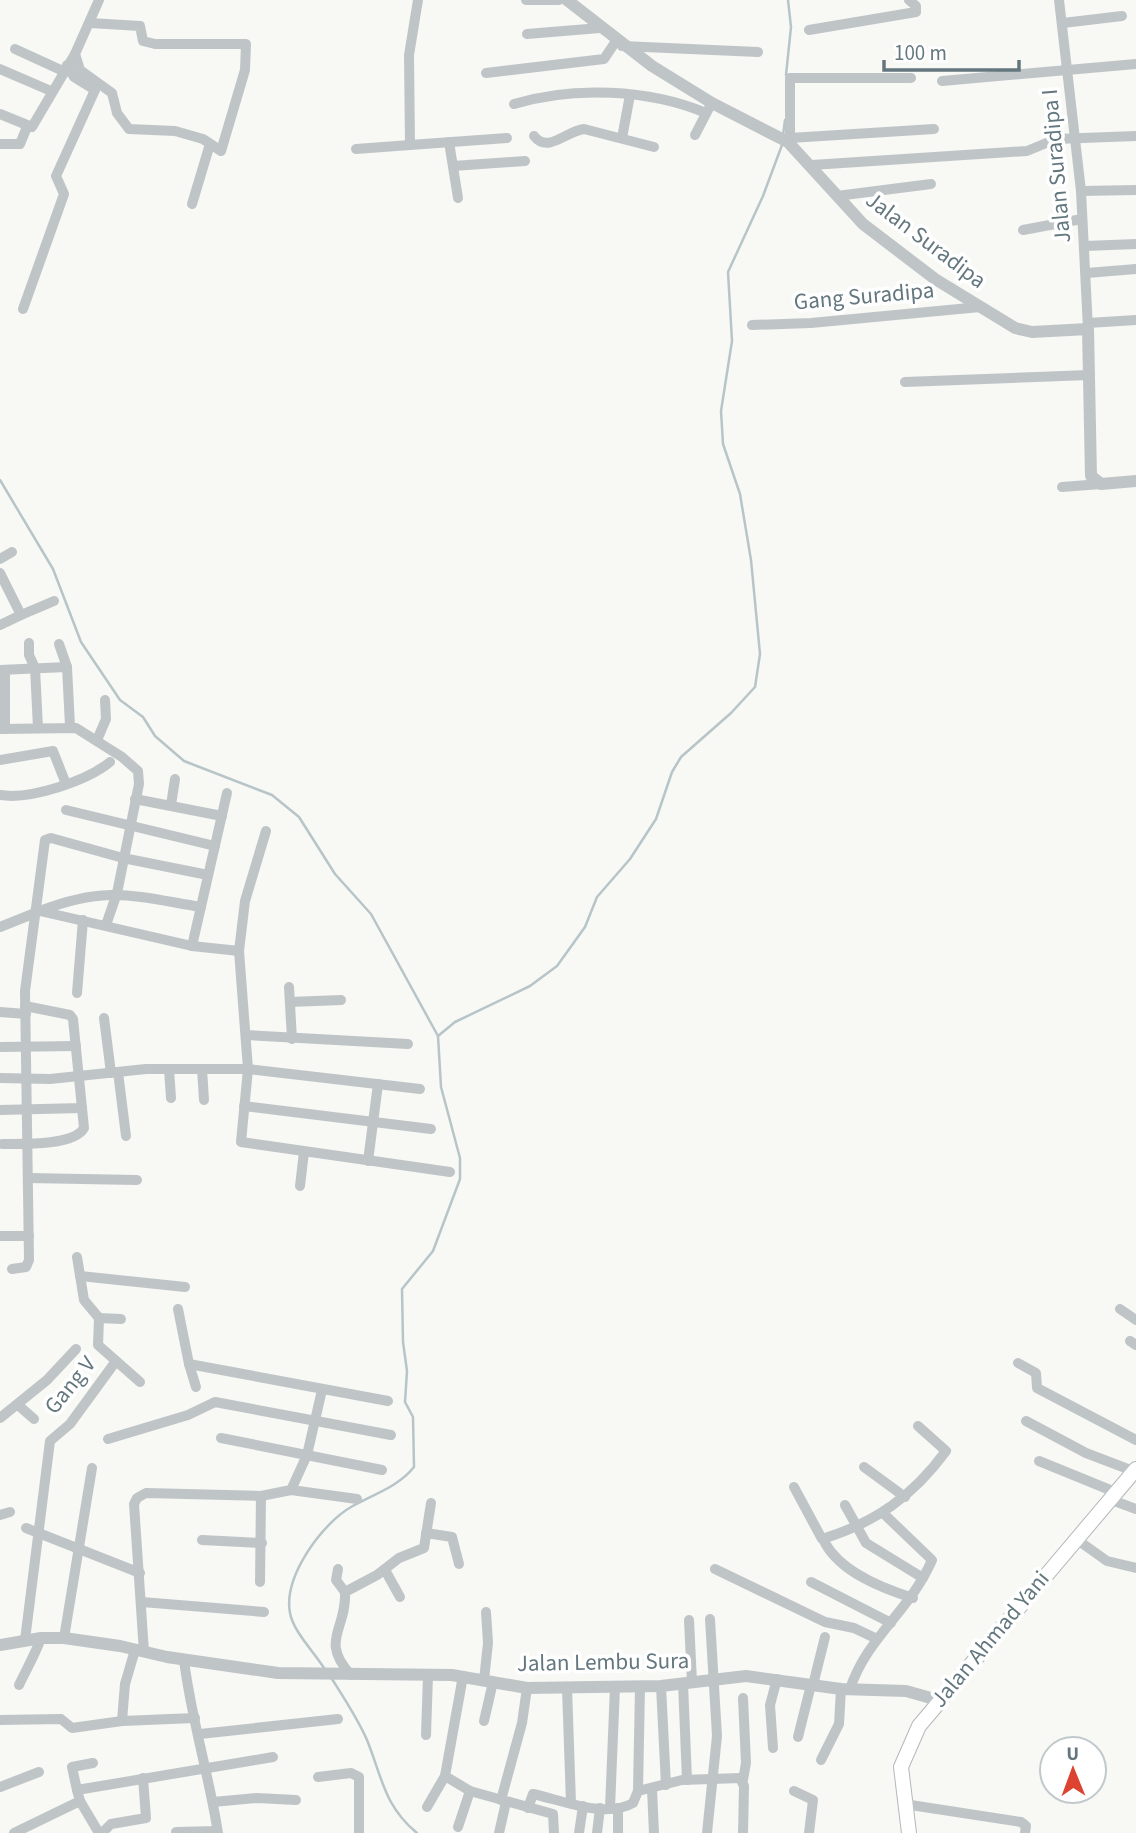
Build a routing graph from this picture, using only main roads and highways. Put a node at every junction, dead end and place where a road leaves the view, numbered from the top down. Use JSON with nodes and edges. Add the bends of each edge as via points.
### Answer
{"nodes":[{"id":1,"x":1135,"y":1471,"type":"edge"},
{"id":2,"x":909,"y":1833,"type":"edge"}],
"edges":[{"from":1,"to":2,"type":"main road","name":"Jalan Ahmad Yani","via":[[919,1726],[902,1759]]}]}
